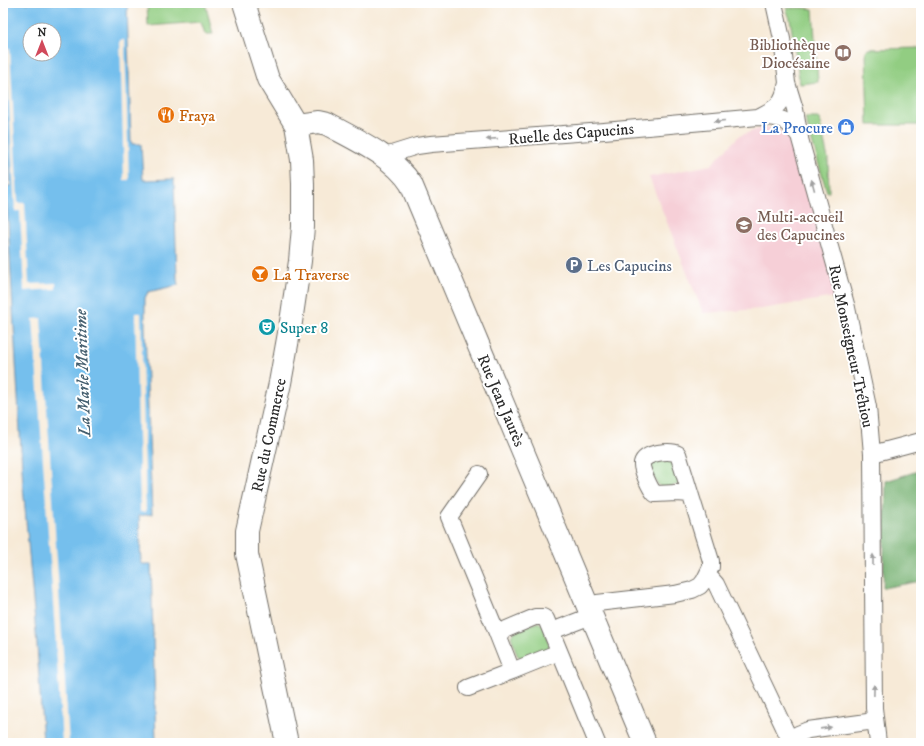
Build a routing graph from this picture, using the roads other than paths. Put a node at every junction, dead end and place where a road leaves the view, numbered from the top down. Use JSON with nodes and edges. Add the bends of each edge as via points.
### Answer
{"nodes":[{"id":1,"x":244,"y":3,"type":"edge"},
{"id":2,"x":774,"y":3,"type":"edge"},
{"id":3,"x":787,"y":83,"type":"junction"},
{"id":4,"x":758,"y":117,"type":"junction"},
{"id":5,"x":296,"y":125,"type":"junction"},
{"id":6,"x":800,"y":139,"type":"junction"},
{"id":7,"x":385,"y":156,"type":"junction"},
{"id":8,"x":921,"y":441,"type":"edge"},
{"id":9,"x":872,"y":454,"type":"junction"},
{"id":10,"x":479,"y":474,"type":"dead end"},
{"id":11,"x":690,"y":494,"type":"dead end"},
{"id":12,"x":708,"y":575,"type":"junction"},
{"id":13,"x":589,"y":611,"type":"junction"},
{"id":14,"x":552,"y":631,"type":"junction"},
{"id":15,"x":497,"y":633,"type":"junction"},
{"id":16,"x":559,"y":652,"type":"junction"},
{"id":17,"x":512,"y":671,"type":"junction"},
{"id":18,"x":468,"y":688,"type":"dead end"},
{"id":19,"x":875,"y":721,"type":"junction"},
{"id":20,"x":790,"y":742,"type":"edge"},
{"id":21,"x":287,"y":743,"type":"edge"},
{"id":22,"x":597,"y":743,"type":"edge"},
{"id":23,"x":645,"y":743,"type":"edge"},
{"id":24,"x":878,"y":743,"type":"edge"}],
"edges":[{"from":1,"to":5,"type":"main road","via":[[268,79]]},
{"from":2,"to":3,"type":"street","name":"Rue Monseigneur Tréhiou","via":[[782,39]]},
{"from":3,"to":4,"type":"street","name":"Ruelle des Capucins","via":[[780,103]]},
{"from":3,"to":6,"type":"street","name":"Rue Monseigneur Tréhiou"},
{"from":4,"to":6,"type":"street","name":"Ruelle des Capucins","via":[[784,120],[791,125]]},
{"from":4,"to":7,"type":"street","name":"Ruelle des Capucins","one_way":true,"via":[[431,144]]},
{"from":5,"to":7,"type":"main road","name":"Rue Jean Jaurès","via":[[318,122],[327,124]]},
{"from":5,"to":21,"type":"main road","name":"Rue du Commerce","via":[[303,184],[300,261],[280,383],[247,531],[246,546]]},
{"from":9,"to":6,"type":"street","name":"Rue Monseigneur Tréhiou","one_way":true,"via":[[868,407],[847,308]]},
{"from":7,"to":13,"type":"main road","name":"Rue Jean Jaurès","via":[[402,171],[416,194]]},
{"from":8,"to":9,"type":"street"},
{"from":19,"to":9,"type":"street","name":"Rue Monseigneur Tréhiou","one_way":true},
{"from":10,"to":15,"type":"street","via":[[449,517]]},
{"from":11,"to":12,"type":"street","via":[[711,561]]},
{"from":12,"to":13,"type":"street","via":[[700,586],[684,592]]},
{"from":12,"to":20,"type":"street","via":[[716,584]]},
{"from":13,"to":14,"type":"street"},
{"from":13,"to":23,"type":"main road","name":"Rue Jean Jaurès"},
{"from":14,"to":15,"type":"street","via":[[546,619],[540,616]]},
{"from":14,"to":16,"type":"street"},
{"from":15,"to":17,"type":"street"},
{"from":16,"to":17,"type":"street"},
{"from":16,"to":22,"type":"street"},
{"from":17,"to":18,"type":"street"},
{"from":20,"to":19,"type":"street","one_way":true,"via":[[798,734],[808,730]]},
{"from":19,"to":24,"type":"street","name":"Rue Monseigneur Tréhiou"}]}
